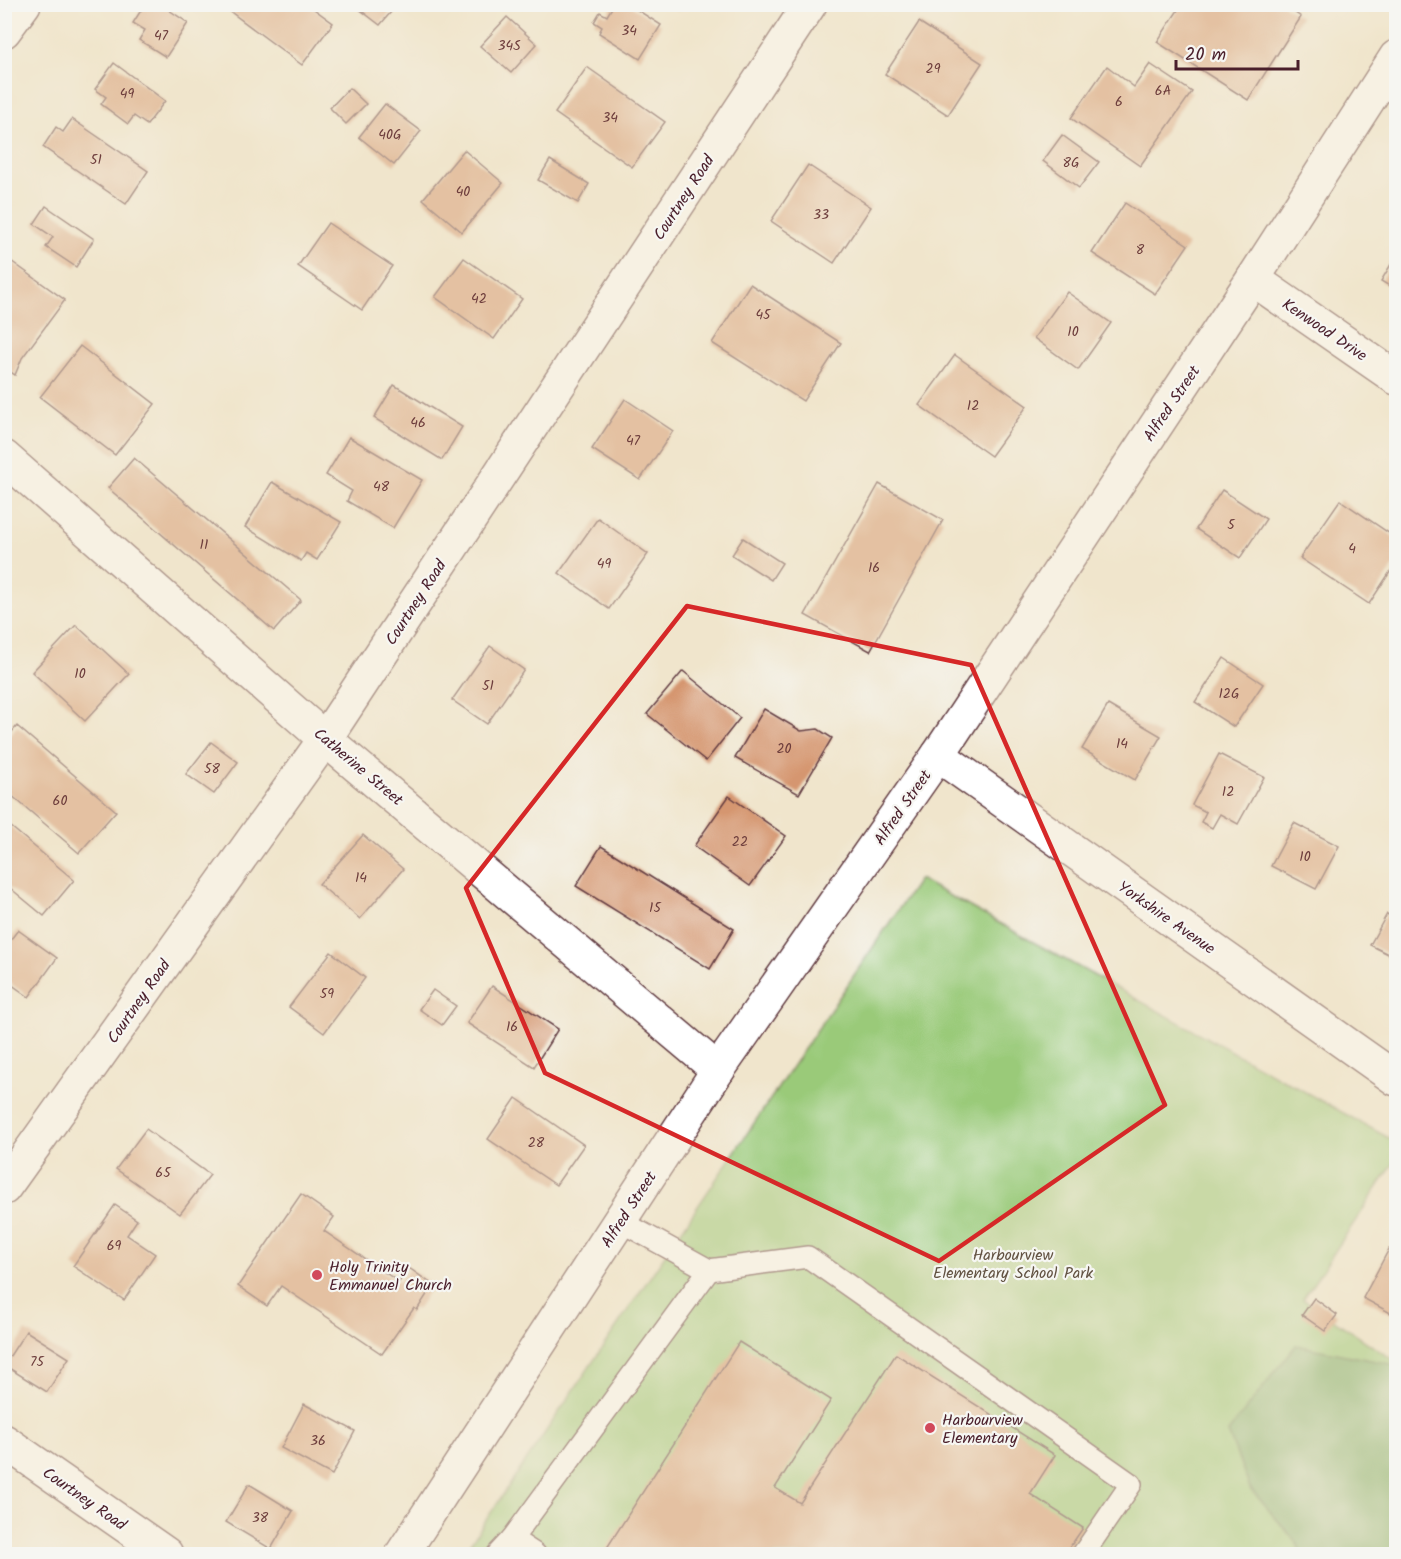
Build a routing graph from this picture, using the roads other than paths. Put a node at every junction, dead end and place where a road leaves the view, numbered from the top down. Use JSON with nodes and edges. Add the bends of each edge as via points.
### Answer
{"nodes":[{"id":1,"x":24,"y":4,"type":"edge"},
{"id":2,"x":810,"y":4,"type":"edge"},
{"id":3,"x":4,"y":31,"type":"edge"},
{"id":4,"x":1396,"y":57,"type":"edge"},
{"id":5,"x":1253,"y":279,"type":"junction"},
{"id":6,"x":1396,"y":378,"type":"edge"},
{"id":7,"x":4,"y":457,"type":"edge"},
{"id":8,"x":325,"y":739,"type":"junction"},
{"id":9,"x":938,"y":754,"type":"junction"},
{"id":10,"x":718,"y":1070,"type":"junction"},
{"id":11,"x":1396,"y":1079,"type":"edge"},
{"id":12,"x":4,"y":1188,"type":"edge"},
{"id":13,"x":620,"y":1221,"type":"junction"},
{"id":14,"x":709,"y":1270,"type":"junction"},
{"id":15,"x":4,"y":1441,"type":"edge"},
{"id":16,"x":505,"y":1547,"type":"edge"},
{"id":17,"x":409,"y":1553,"type":"edge"},
{"id":18,"x":166,"y":1554,"type":"edge"},
{"id":19,"x":536,"y":1554,"type":"edge"},
{"id":20,"x":1083,"y":1554,"type":"edge"}],
"edges":[{"from":1,"to":3,"type":"street"},
{"from":2,"to":8,"type":"street","name":"Courtney Road"},
{"from":4,"to":5,"type":"street","name":"Alfred Street"},
{"from":5,"to":6,"type":"street","name":"Kenwood Drive"},
{"from":5,"to":9,"type":"street","name":"Alfred Street"},
{"from":7,"to":8,"type":"street","name":"Catherine Street"},
{"from":8,"to":10,"type":"street","name":"Catherine Street"},
{"from":8,"to":12,"type":"street","name":"Courtney Road"},
{"from":9,"to":10,"type":"street","name":"Alfred Street"},
{"from":9,"to":11,"type":"street","name":"Yorkshire Avenue"},
{"from":10,"to":13,"type":"street","name":"Alfred Street"},
{"from":13,"to":14,"type":"lane"},
{"from":13,"to":17,"type":"street","name":"Alfred Street"},
{"from":14,"to":16,"type":"lane"},
{"from":14,"to":20,"type":"lane","via":[[808,1257],[1131,1484]]},
{"from":15,"to":18,"type":"street","name":"Courtney Road"},
{"from":16,"to":19,"type":"lane"}]}
